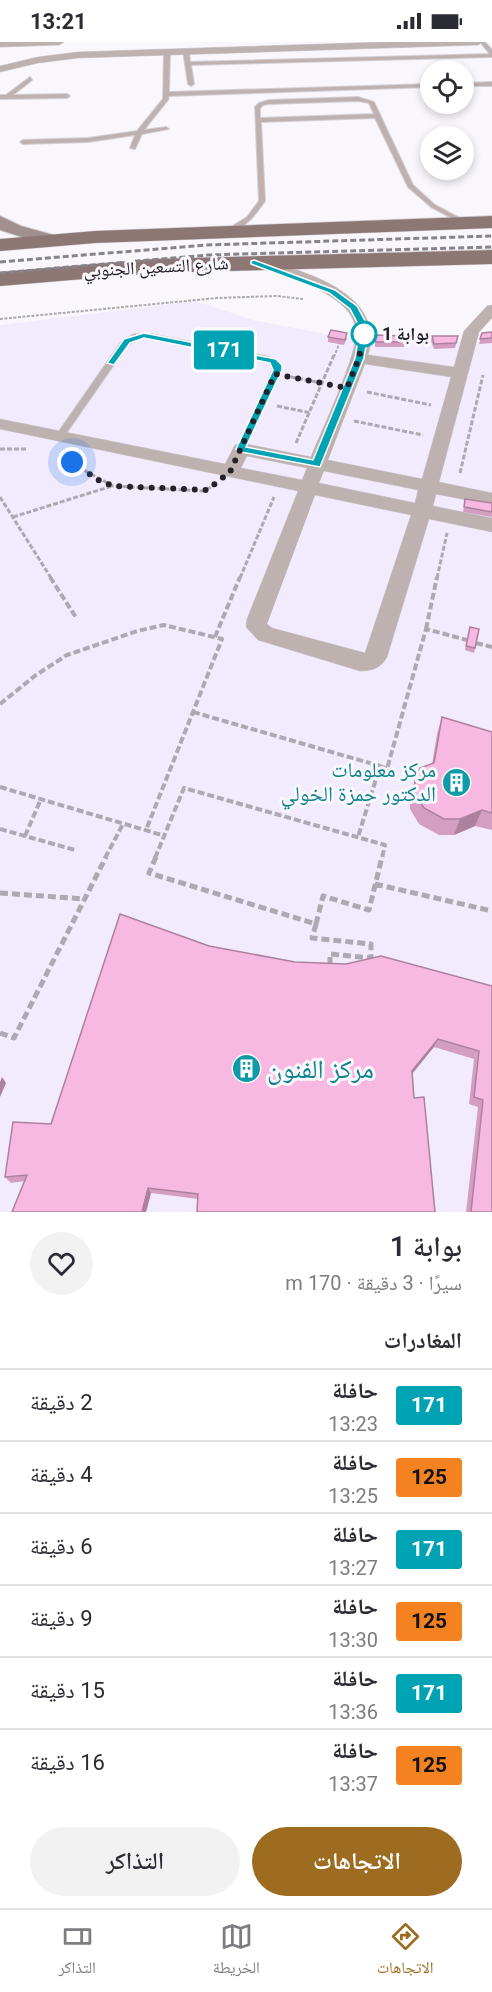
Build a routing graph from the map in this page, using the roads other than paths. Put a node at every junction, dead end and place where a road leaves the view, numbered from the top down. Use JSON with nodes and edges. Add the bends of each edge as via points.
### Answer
{"nodes":[{"id":1,"x":59,"y":42,"type":"edge"},
{"id":2,"x":480,"y":42,"type":"edge"},
{"id":3,"x":0,"y":44,"type":"edge"},
{"id":4,"x":186,"y":51,"type":"junction"},
{"id":5,"x":167,"y":52,"type":"junction"},
{"id":6,"x":492,"y":54,"type":"edge"},
{"id":7,"x":0,"y":61,"type":"edge"},
{"id":8,"x":188,"y":64,"type":"junction"},
{"id":9,"x":13,"y":65,"type":"junction"},
{"id":10,"x":0,"y":69,"type":"edge"},
{"id":11,"x":30,"y":79,"type":"dead end"},
{"id":12,"x":191,"y":84,"type":"dead end"},
{"id":13,"x":492,"y":84,"type":"edge"},
{"id":14,"x":474,"y":85,"type":"edge"},
{"id":15,"x":420,"y":86,"type":"edge"},
{"id":16,"x":365,"y":92,"type":"dead end"},
{"id":17,"x":167,"y":94,"type":"junction"},
{"id":18,"x":67,"y":96,"type":"dead end"},
{"id":19,"x":0,"y":97,"type":"edge"},
{"id":20,"x":8,"y":97,"type":"junction"},
{"id":21,"x":259,"y":105,"type":"junction"},
{"id":22,"x":377,"y":116,"type":"junction"},
{"id":23,"x":258,"y":120,"type":"junction"},
{"id":24,"x":166,"y":129,"type":"dead end"},
{"id":25,"x":140,"y":131,"type":"junction"},
{"id":26,"x":23,"y":142,"type":"dead end"},
{"id":27,"x":133,"y":148,"type":"dead end"},
{"id":28,"x":0,"y":222,"type":"edge"},
{"id":29,"x":492,"y":222,"type":"edge"},
{"id":30,"x":465,"y":223,"type":"junction"},
{"id":31,"x":226,"y":232,"type":"junction"},
{"id":32,"x":50,"y":240,"type":"junction"},
{"id":33,"x":0,"y":245,"type":"edge"},
{"id":34,"x":492,"y":257,"type":"edge"},
{"id":35,"x":254,"y":262,"type":"junction"},
{"id":36,"x":0,"y":279,"type":"edge"},
{"id":37,"x":492,"y":309,"type":"edge"},
{"id":38,"x":359,"y":358,"type":"junction"},
{"id":39,"x":459,"y":373,"type":"junction"},
{"id":40,"x":0,"y":424,"type":"edge"},
{"id":41,"x":60,"y":436,"type":"junction"},
{"id":42,"x":241,"y":449,"type":"junction"},
{"id":43,"x":317,"y":464,"type":"junction"},
{"id":44,"x":230,"y":472,"type":"junction"},
{"id":45,"x":307,"y":487,"type":"junction"},
{"id":46,"x":428,"y":487,"type":"junction"},
{"id":47,"x":492,"y":499,"type":"edge"},
{"id":48,"x":422,"y":511,"type":"junction"},
{"id":49,"x":492,"y":525,"type":"edge"}],
"edges":[{"from":1,"to":3,"type":"street"},
{"from":2,"to":4,"type":"street"},
{"from":2,"to":6,"type":"lane"},
{"from":4,"to":5,"type":"street"},
{"from":4,"to":8,"type":"lane"},
{"from":5,"to":9,"type":"street","via":[[63,56]]},
{"from":5,"to":17,"type":"lane"},
{"from":6,"to":8,"type":"lane"},
{"from":7,"to":9,"type":"street"},
{"from":8,"to":12,"type":"lane"},
{"from":9,"to":10,"type":"street"},
{"from":11,"to":20,"type":"lane"},
{"from":13,"to":14,"type":"lane"},
{"from":15,"to":17,"type":"lane"},
{"from":16,"to":21,"type":"lane","via":[[265,96],[259,99]]},
{"from":17,"to":25,"type":"lane","via":[[164,104]]},
{"from":18,"to":20,"type":"lane"},
{"from":19,"to":20,"type":"lane"},
{"from":21,"to":22,"type":"lane","via":[[361,99],[370,102]]},
{"from":21,"to":23,"type":"lane"},
{"from":22,"to":23,"type":"lane"},
{"from":22,"to":30,"type":"lane","via":[[410,186],[433,206]]},
{"from":23,"to":31,"type":"lane","via":[[262,201],[249,218]]},
{"from":24,"to":25,"type":"lane"},
{"from":25,"to":26,"type":"lane","via":[[88,140]]},
{"from":25,"to":27,"type":"lane"},
{"from":28,"to":32,"type":"street"},
{"from":29,"to":30,"type":"main road","name":"شارع التسعين الجنوبي"},
{"from":30,"to":31,"type":"main road","name":"شارع التسعين الجنوبي"},
{"from":31,"to":32,"type":"main road","name":"شارع التسعين الجنوبي"},
{"from":32,"to":33,"type":"main road","name":"شارع التسعين الجنوبي"},
{"from":34,"to":35,"type":"main road","name":"شارع التسعين الجنوبي"},
{"from":35,"to":36,"type":"main road","name":"شارع التسعين الجنوبي"},
{"from":35,"to":38,"type":"street","via":[[317,285],[354,308],[364,328]]},
{"from":37,"to":39,"type":"street","via":[[472,331]]},
{"from":38,"to":39,"type":"street"},
{"from":38,"to":43,"type":"street"},
{"from":39,"to":46,"type":"street"},
{"from":40,"to":41,"type":"street"},
{"from":41,"to":42,"type":"lane","via":[[124,344],[137,336],[150,336],[266,358],[277,365]]},
{"from":41,"to":44,"type":"street"},
{"from":42,"to":43,"type":"street"},
{"from":42,"to":44,"type":"street"},
{"from":43,"to":45,"type":"street"},
{"from":43,"to":46,"type":"street"},
{"from":44,"to":45,"type":"street"},
{"from":45,"to":48,"type":"street"},
{"from":45,"to":48,"type":"street","via":[[257,627],[265,634],[360,662],[376,657]]},
{"from":46,"to":47,"type":"street"},
{"from":46,"to":48,"type":"street"},
{"from":48,"to":49,"type":"street"}]}
